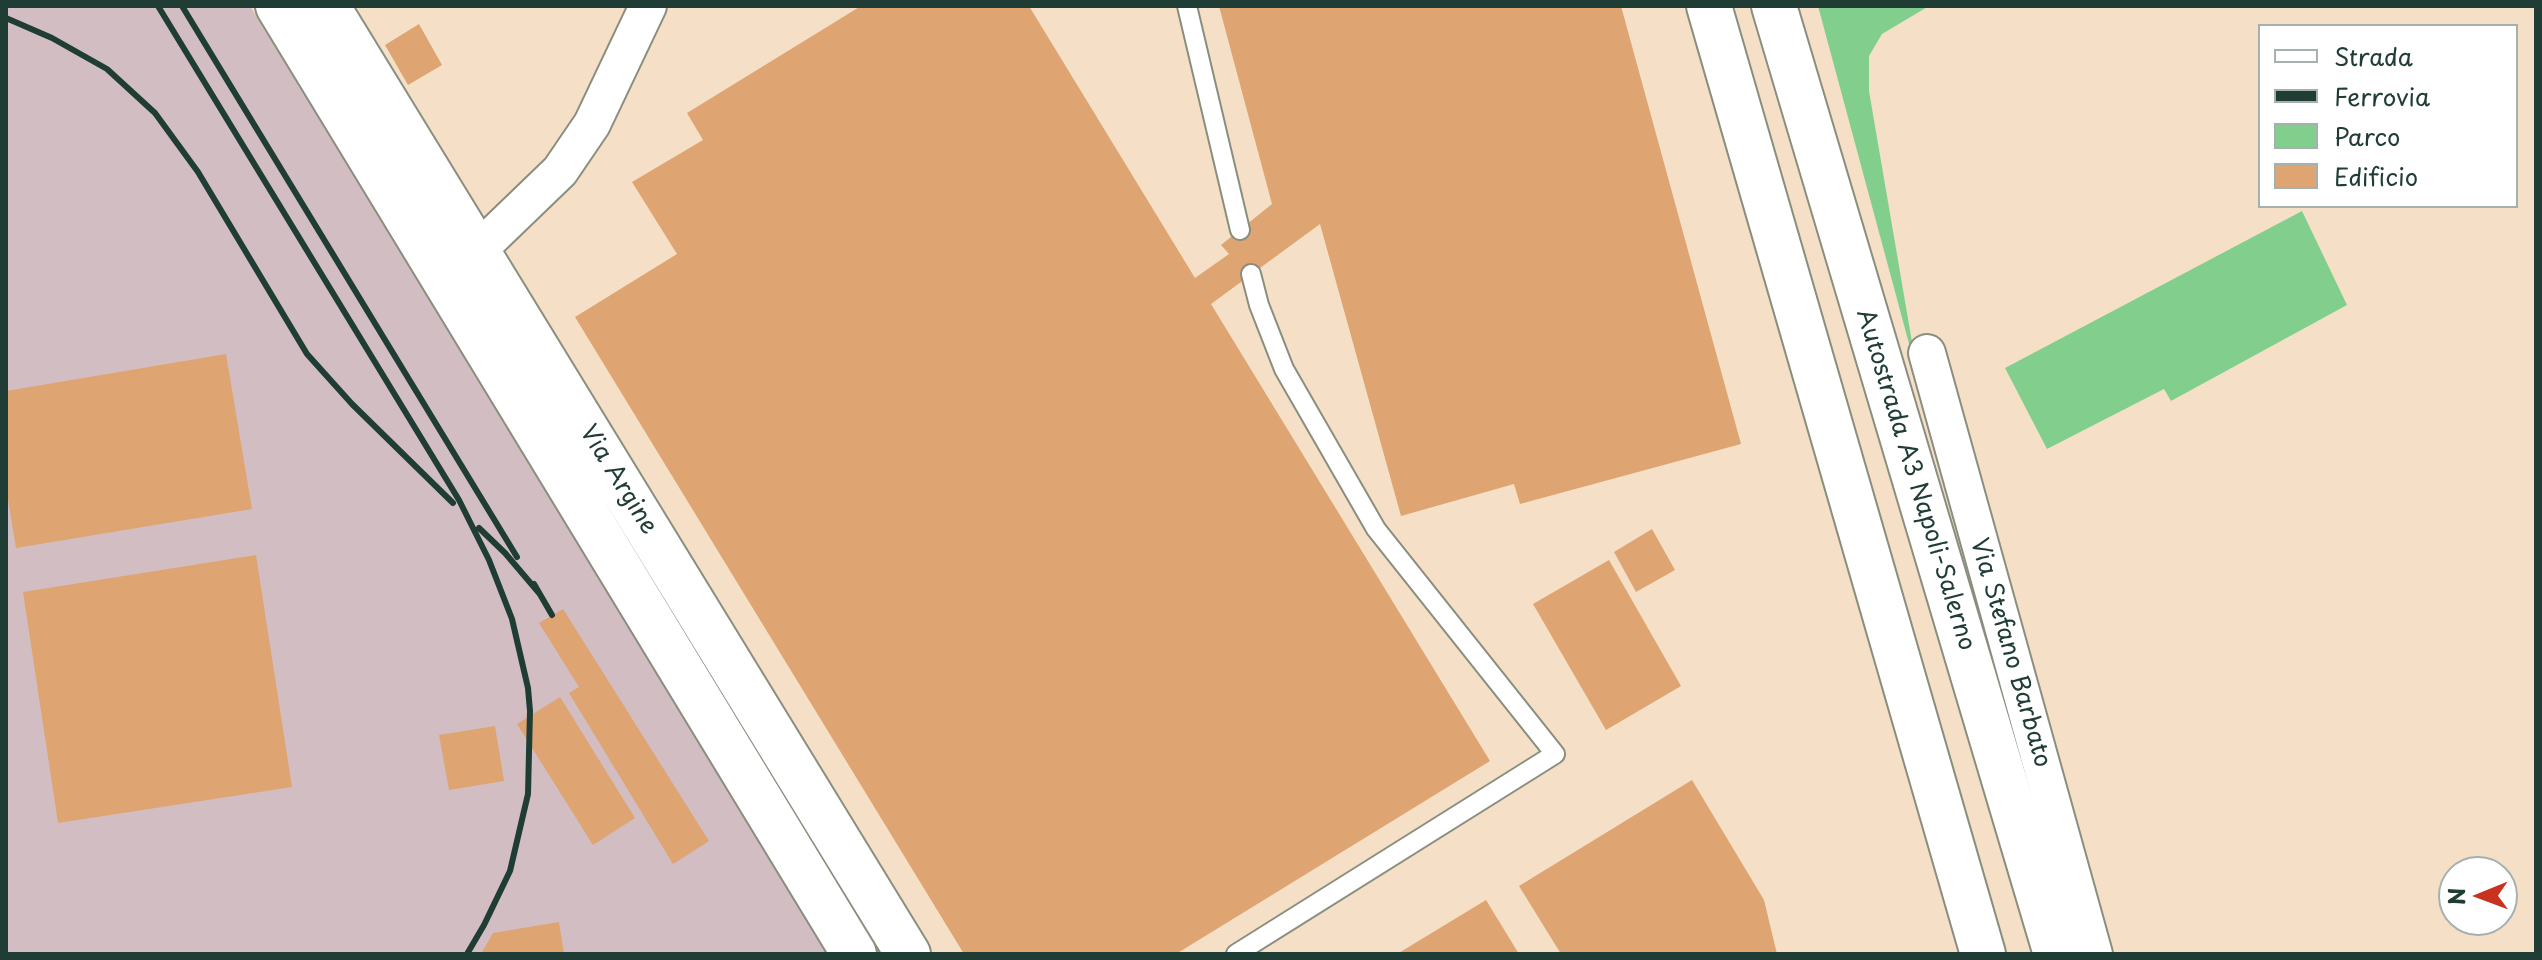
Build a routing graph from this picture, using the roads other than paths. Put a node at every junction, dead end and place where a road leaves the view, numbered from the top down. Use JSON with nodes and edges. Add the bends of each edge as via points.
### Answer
{"nodes":[{"id":1,"x":278,"y":6,"type":"edge"},
{"id":2,"x":327,"y":6,"type":"edge"},
{"id":3,"x":648,"y":6,"type":"edge"},
{"id":4,"x":1187,"y":6,"type":"edge"},
{"id":5,"x":1709,"y":6,"type":"edge"},
{"id":6,"x":1774,"y":6,"type":"edge"},
{"id":7,"x":1791,"y":6,"type":"edge"},
{"id":8,"x":1818,"y":156,"type":"junction"},
{"id":9,"x":1240,"y":230,"type":"dead end"},
{"id":10,"x":477,"y":251,"type":"junction"},
{"id":11,"x":1251,"y":274,"type":"dead end"},
{"id":12,"x":441,"y":276,"type":"junction"},
{"id":13,"x":1927,"y":353,"type":"dead end"},
{"id":14,"x":854,"y":954,"type":"edge"},
{"id":15,"x":908,"y":954,"type":"edge"},
{"id":16,"x":1236,"y":954,"type":"edge"},
{"id":17,"x":1983,"y":954,"type":"edge"},
{"id":18,"x":2056,"y":954,"type":"edge"},
{"id":19,"x":2094,"y":954,"type":"edge"}],
"edges":[{"from":1,"to":12,"type":"main road","name":"Via Argine"},
{"from":2,"to":10,"type":"main road","name":"Via Argine"},
{"from":3,"to":10,"type":"street","via":[[592,124],[560,171]]},
{"from":4,"to":9,"type":"lane"},
{"from":5,"to":17,"type":"main road"},
{"from":6,"to":8,"type":"main road","name":"Autostrada A3 Napoli-Salerno"},
{"from":7,"to":8,"type":"main road"},
{"from":8,"to":18,"type":"main road","name":"Autostrada A3 Napoli-Salerno"},
{"from":10,"to":12,"type":"main road"},
{"from":10,"to":15,"type":"main road","name":"Via Argine"},
{"from":11,"to":16,"type":"lane","via":[[1284,369],[1376,529],[1555,754]]},
{"from":12,"to":14,"type":"main road","name":"Via Argine"},
{"from":13,"to":19,"type":"street","name":"Via Stefano Barbato"}]}
